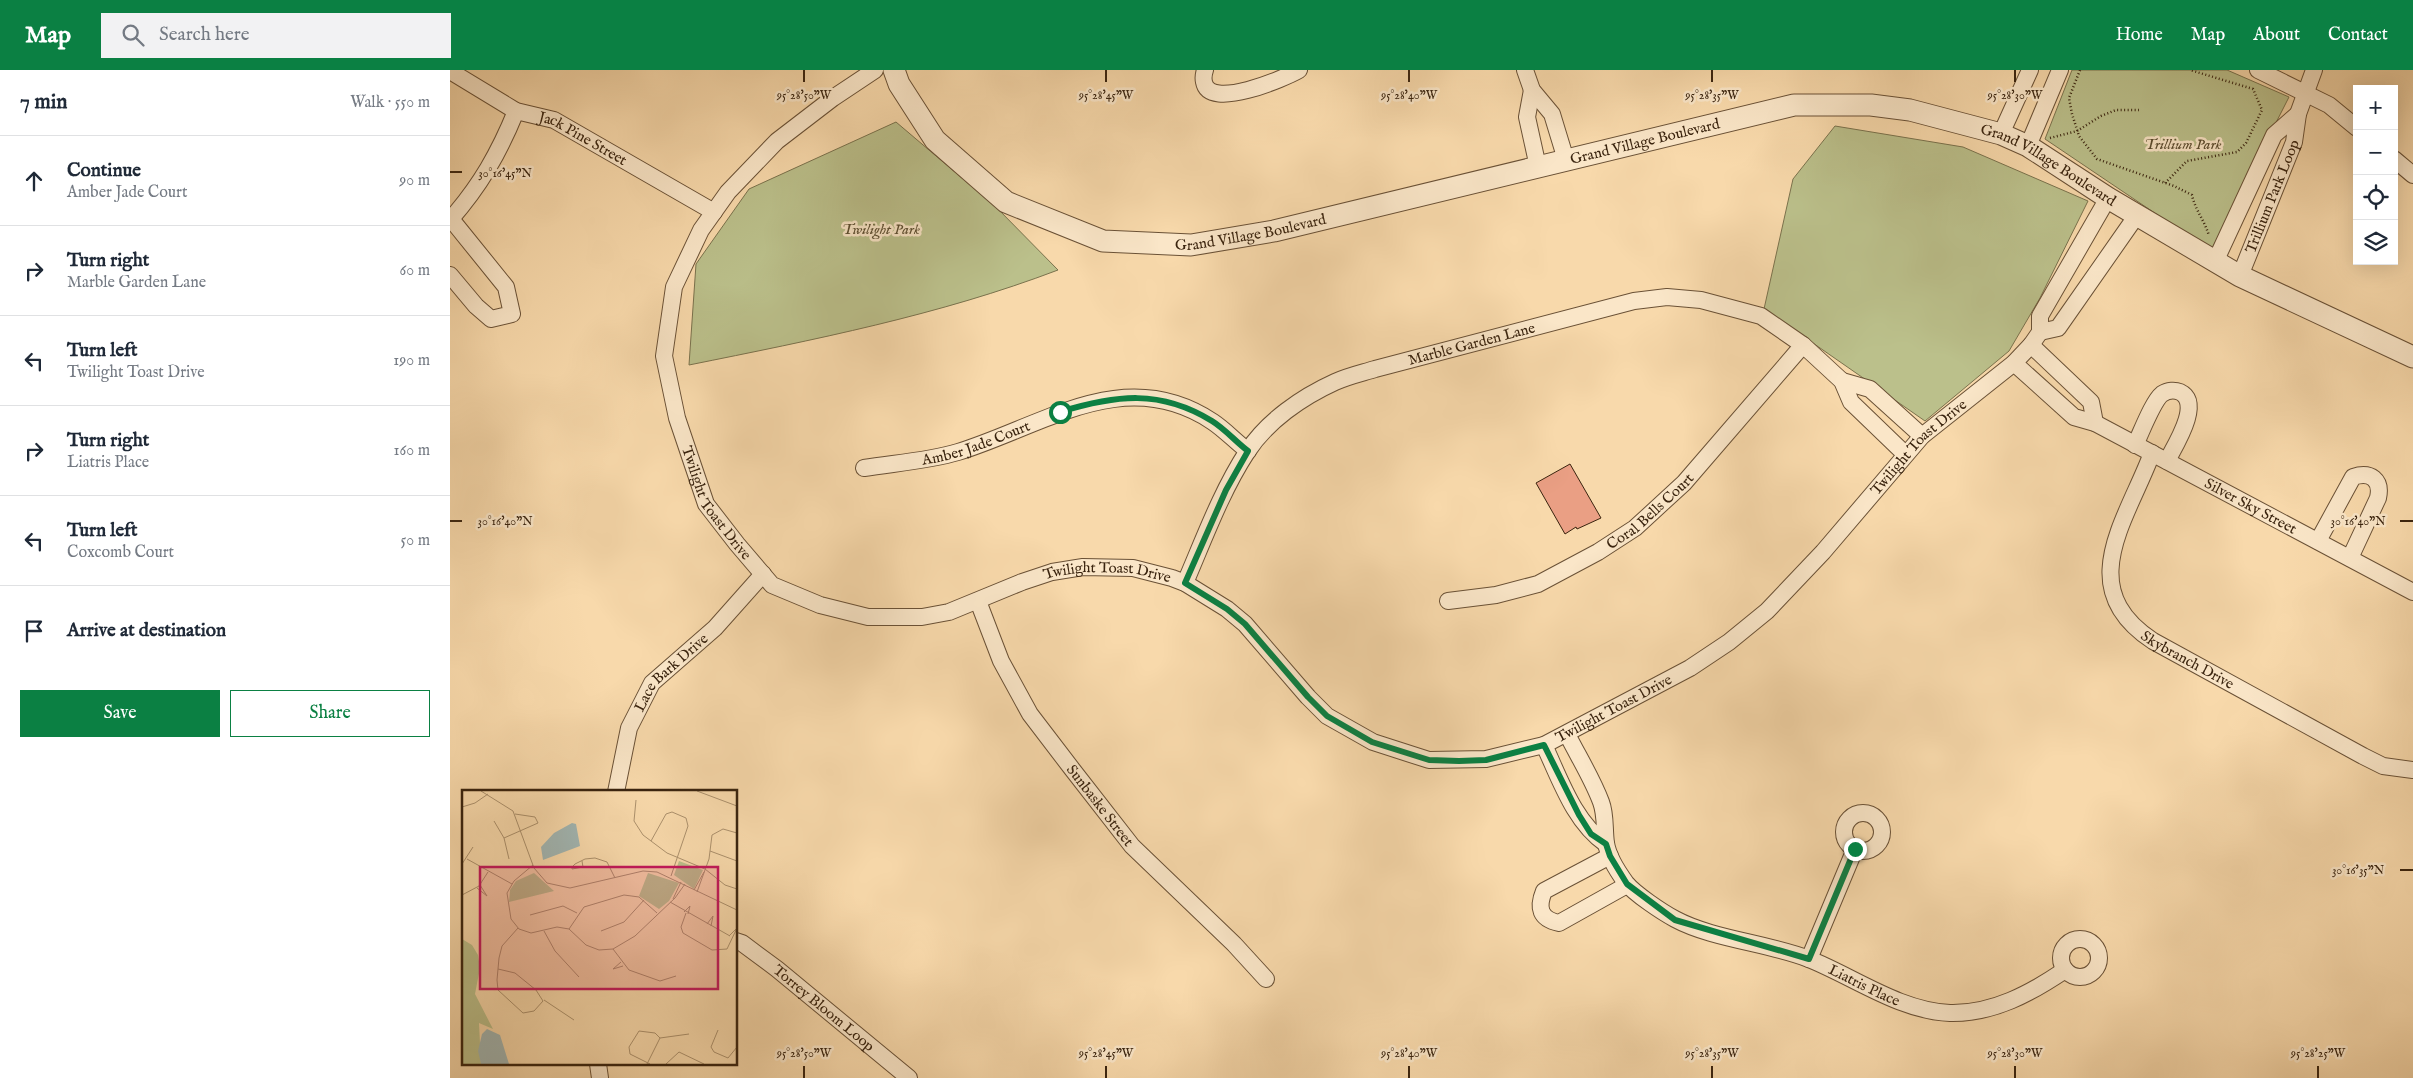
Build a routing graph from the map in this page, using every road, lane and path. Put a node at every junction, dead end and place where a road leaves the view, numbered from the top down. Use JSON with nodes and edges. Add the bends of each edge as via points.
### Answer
{"nodes":[{"id":1,"x":875,"y":70,"type":"edge"},
{"id":2,"x":894,"y":70,"type":"edge"},
{"id":3,"x":1205,"y":70,"type":"edge"},
{"id":4,"x":1299,"y":70,"type":"edge"},
{"id":5,"x":1525,"y":70,"type":"edge"},
{"id":6,"x":2030,"y":70,"type":"edge"},
{"id":7,"x":2060,"y":70,"type":"edge"},
{"id":8,"x":2080,"y":70,"type":"edge"},
{"id":9,"x":2190,"y":70,"type":"edge"},
{"id":10,"x":2258,"y":70,"type":"edge"},
{"id":11,"x":2314,"y":70,"type":"edge"},
{"id":12,"x":450,"y":71,"type":"edge"},
{"id":13,"x":1532,"y":90,"type":"junction"},
{"id":14,"x":2305,"y":92,"type":"junction"},
{"id":15,"x":2139,"y":110,"type":"dead end"},
{"id":16,"x":516,"y":111,"type":"junction"},
{"id":17,"x":2298,"y":114,"type":"junction"},
{"id":18,"x":2353,"y":125,"type":"edge"},
{"id":19,"x":2077,"y":131,"type":"junction"},
{"id":20,"x":2001,"y":134,"type":"junction"},
{"id":21,"x":2034,"y":143,"type":"junction"},
{"id":22,"x":1566,"y":160,"type":"junction"},
{"id":23,"x":2398,"y":162,"type":"edge"},
{"id":24,"x":1538,"y":167,"type":"junction"},
{"id":25,"x":2413,"y":175,"type":"edge"},
{"id":26,"x":2165,"y":183,"type":"junction"},
{"id":27,"x":2108,"y":198,"type":"junction"},
{"id":28,"x":714,"y":212,"type":"junction"},
{"id":29,"x":2137,"y":215,"type":"junction"},
{"id":30,"x":451,"y":220,"type":"edge"},
{"id":31,"x":2210,"y":240,"type":"dead end"},
{"id":32,"x":2215,"y":262,"type":"junction"},
{"id":33,"x":450,"y":275,"type":"edge"},
{"id":34,"x":2240,"y":276,"type":"junction"},
{"id":35,"x":2036,"y":339,"type":"junction"},
{"id":36,"x":1803,"y":345,"type":"junction"},
{"id":37,"x":2413,"y":357,"type":"edge"},
{"id":38,"x":2014,"y":363,"type":"junction"},
{"id":39,"x":1842,"y":381,"type":"junction"},
{"id":40,"x":2095,"y":423,"type":"junction"},
{"id":41,"x":1922,"y":436,"type":"junction"},
{"id":42,"x":2135,"y":445,"type":"junction"},
{"id":43,"x":1248,"y":451,"type":"junction"},
{"id":44,"x":1906,"y":454,"type":"junction"},
{"id":45,"x":2152,"y":454,"type":"junction"},
{"id":46,"x":2167,"y":461,"type":"junction"},
{"id":47,"x":864,"y":468,"type":"dead end"},
{"id":48,"x":2318,"y":541,"type":"junction"},
{"id":49,"x":2350,"y":558,"type":"junction"},
{"id":50,"x":763,"y":574,"type":"junction"},
{"id":51,"x":1185,"y":583,"type":"junction"},
{"id":52,"x":2413,"y":592,"type":"edge"},
{"id":53,"x":978,"y":601,"type":"junction"},
{"id":54,"x":1448,"y":601,"type":"dead end"},
{"id":55,"x":1567,"y":734,"type":"junction"},
{"id":56,"x":1544,"y":745,"type":"junction"},
{"id":57,"x":2413,"y":770,"type":"edge"},
{"id":58,"x":616,"y":790,"type":"edge"},
{"id":59,"x":1855,"y":849,"type":"dead end"},
{"id":60,"x":1608,"y":850,"type":"junction"},
{"id":61,"x":1627,"y":884,"type":"junction"},
{"id":62,"x":738,"y":942,"type":"edge"},
{"id":63,"x":1809,"y":959,"type":"junction"},
{"id":64,"x":2065,"y":970,"type":"dead end"},
{"id":65,"x":1266,"y":979,"type":"dead end"},
{"id":66,"x":909,"y":1078,"type":"edge"}],
"edges":[{"from":1,"to":28,"type":"street","name":"Twilight Toast Drive","via":[[777,141],[728,192]]},
{"from":2,"to":24,"type":"street","name":"Grand Village Boulevard","via":[[898,84],[934,140],[1006,202],[1103,241],[1191,246],[1274,231]]},
{"from":3,"to":4,"type":"street","via":[[1204,83],[1209,90],[1221,94],[1239,93]]},
{"from":5,"to":13,"type":"street"},
{"from":6,"to":20,"type":"street"},
{"from":7,"to":21,"type":"street"},
{"from":8,"to":19,"type":"path","via":[[2069,98]]},
{"from":9,"to":26,"type":"path","via":[[2253,89],[2262,110],[2246,143],[2237,152],[2187,161]]},
{"from":10,"to":14,"type":"street"},
{"from":11,"to":14,"type":"street","name":"Trillium Park Loop"},
{"from":12,"to":16,"type":"street","name":"Jack Pine Street"},
{"from":13,"to":22,"type":"street","via":[[1552,114]]},
{"from":13,"to":24,"type":"street","via":[[1527,117]]},
{"from":14,"to":17,"type":"street","name":"Trillium Park Loop"},
{"from":14,"to":18,"type":"street","via":[[2329,105]]},
{"from":15,"to":19,"type":"path","via":[[2116,110]]},
{"from":16,"to":28,"type":"street","name":"Jack Pine Street","via":[[554,120]]},
{"from":16,"to":30,"type":"street","via":[[499,152]]},
{"from":17,"to":32,"type":"street","name":"Trillium Park Loop","via":[[2274,135]]},
{"from":17,"to":34,"type":"street","name":"Trillium Park Loop","via":[[2294,142]]},
{"from":19,"to":21,"type":"path"},
{"from":19,"to":26,"type":"path","via":[[2097,159]]},
{"from":20,"to":21,"type":"street","name":"Grand Village Boulevard"},
{"from":20,"to":22,"type":"street","name":"Grand Village Boulevard","via":[[1910,110],[1870,105],[1794,105]]},
{"from":21,"to":27,"type":"street","name":"Grand Village Boulevard"},
{"from":22,"to":24,"type":"street","name":"Grand Village Boulevard"},
{"from":23,"to":25,"type":"street"},
{"from":26,"to":31,"type":"path","via":[[2192,195]]},
{"from":27,"to":29,"type":"street","name":"Grand Village Boulevard"},
{"from":27,"to":35,"type":"street","via":[[2040,316]]},
{"from":28,"to":50,"type":"street","name":"Twilight Toast Drive","via":[[701,230],[674,287],[664,356],[677,418],[706,504]]},
{"from":29,"to":32,"type":"street","name":"Grand Village Boulevard"},
{"from":29,"to":35,"type":"street","name":"Twilight Toast Drive","via":[[2058,328]]},
{"from":30,"to":33,"type":"street","via":[[506,287],[512,314],[491,319]]},
{"from":32,"to":34,"type":"street","name":"Grand Village Boulevard"},
{"from":34,"to":37,"type":"street","name":"Grand Village Boulevard"},
{"from":35,"to":38,"type":"street","name":"Twilight Toast Drive"},
{"from":35,"to":40,"type":"street","via":[[2091,402]]},
{"from":36,"to":39,"type":"street","name":"Marble Garden Lane"},
{"from":36,"to":43,"type":"street","name":"Marble Garden Lane","via":[[1761,316],[1735,308],[1701,300],[1667,298],[1634,302],[1375,368],[1336,382],[1305,398],[1277,419]]},
{"from":36,"to":54,"type":"street","name":"Coral Bells Court","via":[[1684,483],[1635,528],[1538,584],[1496,595]]},
{"from":38,"to":40,"type":"street","name":"Silver Sky Street","via":[[2074,417]]},
{"from":38,"to":41,"type":"street","name":"Twilight Toast Drive"},
{"from":39,"to":41,"type":"street","name":"Marble Garden Lane","via":[[1870,389]]},
{"from":39,"to":44,"type":"street","name":"Marble Garden Lane","via":[[1851,402]]},
{"from":40,"to":42,"type":"street","name":"Silver Sky Street"},
{"from":41,"to":44,"type":"street","name":"Twilight Toast Drive"},
{"from":42,"to":45,"type":"street","name":"Silver Sky Street"},
{"from":42,"to":46,"type":"street","via":[[2161,395],[2170,391],[2184,394],[2190,412]]},
{"from":43,"to":47,"type":"street","name":"Amber Jade Court","via":[[1213,422],[1190,410],[1175,403],[1134,396],[1098,400],[1070,409],[957,453]]},
{"from":43,"to":51,"type":"street","name":"Marble Garden Lane","via":[[1226,490]]},
{"from":44,"to":55,"type":"street","name":"Twilight Toast Drive","via":[[1823,552],[1767,611],[1690,668]]},
{"from":45,"to":46,"type":"street","name":"Silver Sky Street"},
{"from":45,"to":57,"type":"street","name":"Skybranch Drive","via":[[2119,530],[2109,571],[2116,604],[2125,618],[2153,641],[2363,756],[2383,766]]},
{"from":46,"to":48,"type":"street","name":"Silver Sky Street"},
{"from":48,"to":49,"type":"street","name":"Silver Sky Street"},
{"from":48,"to":49,"type":"street","via":[[2353,477],[2366,474],[2372,477],[2378,481],[2378,498]]},
{"from":49,"to":52,"type":"street","name":"Silver Sky Street"},
{"from":50,"to":53,"type":"street","name":"Twilight Toast Drive","via":[[772,585],[820,605],[868,617],[922,617],[949,612]]},
{"from":50,"to":58,"type":"street","name":"Lace Bark Drive","via":[[715,628],[652,683],[629,728]]},
{"from":51,"to":53,"type":"street","name":"Twilight Toast Drive","via":[[1133,568],[1082,567],[1052,572]]},
{"from":51,"to":56,"type":"street","name":"Twilight Toast Drive","via":[[1245,624],[1327,716],[1372,742],[1429,760],[1459,761],[1486,760]]},
{"from":53,"to":65,"type":"street","name":"Sunbaske Street","via":[[1001,661],[1030,714],[1132,846]]},
{"from":55,"to":56,"type":"street","name":"Twilight Toast Drive"},
{"from":55,"to":60,"type":"street","name":"Liatris Place","via":[[1601,802]]},
{"from":56,"to":60,"type":"street","name":"Liatris Place","via":[[1579,815],[1591,834]]},
{"from":59,"to":63,"type":"street"},
{"from":60,"to":61,"type":"street","name":"Liatris Place"},
{"from":60,"to":61,"type":"street","via":[[1544,891],[1540,902],[1544,917],[1558,924]]},
{"from":61,"to":63,"type":"street","name":"Liatris Place","via":[[1675,920]]},
{"from":62,"to":66,"type":"street","name":"Torrey Bloom Loop","via":[[777,969]]},
{"from":63,"to":64,"type":"street","name":"Liatris Place","via":[[1914,1006],[1950,1013],[2003,1004],[2021,997]]}]}
